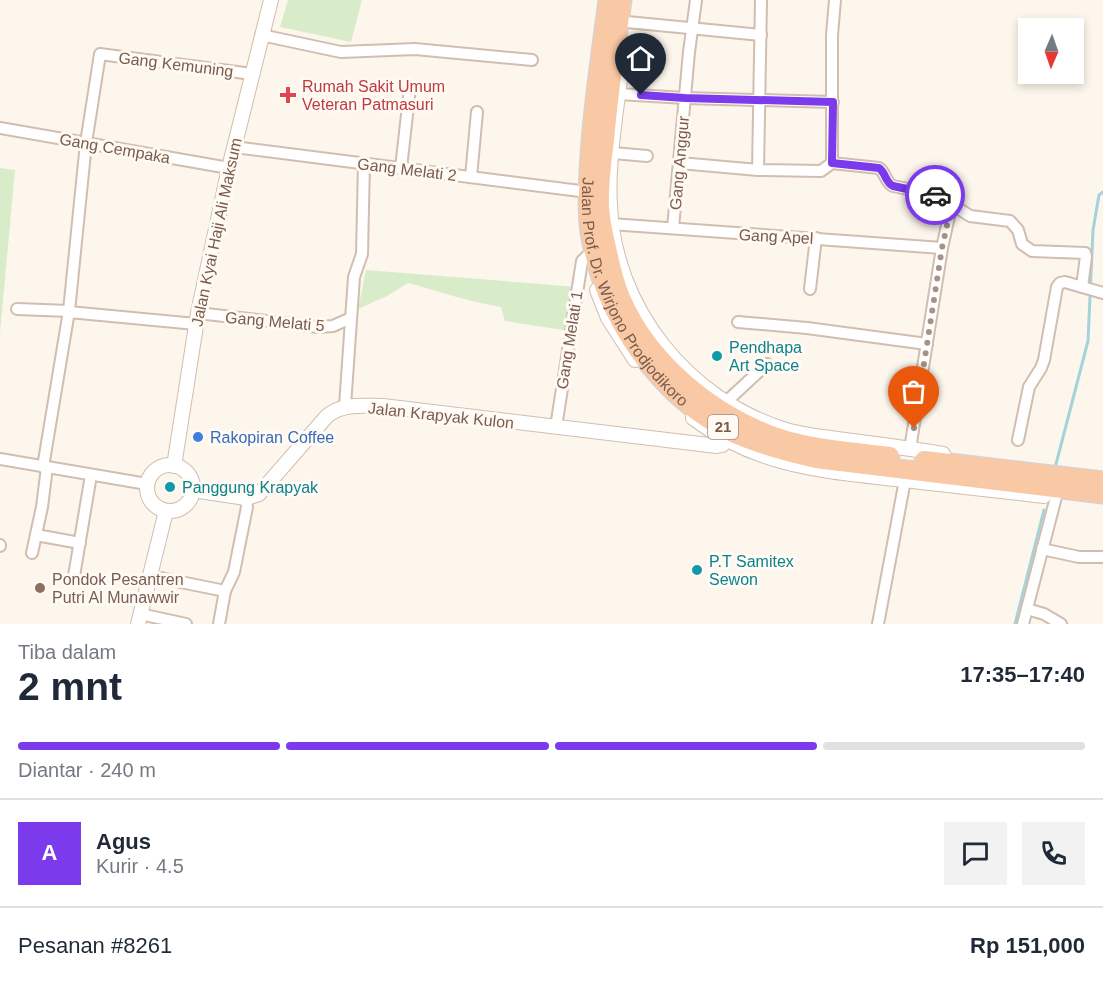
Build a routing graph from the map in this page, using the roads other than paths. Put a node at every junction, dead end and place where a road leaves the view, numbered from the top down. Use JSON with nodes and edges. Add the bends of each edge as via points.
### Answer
{"nodes":[{"id":1,"x":271,"y":0,"type":"edge"},
{"id":2,"x":600,"y":0,"type":"edge"},
{"id":3,"x":608,"y":0,"type":"edge"},
{"id":4,"x":622,"y":0,"type":"edge"},
{"id":5,"x":630,"y":0,"type":"edge"},
{"id":6,"x":696,"y":0,"type":"edge"},
{"id":7,"x":761,"y":0,"type":"edge"},
{"id":8,"x":835,"y":0,"type":"edge"},
{"id":9,"x":627,"y":22,"type":"junction"},
{"id":10,"x":692,"y":28,"type":"junction"},
{"id":11,"x":261,"y":34,"type":"junction"},
{"id":12,"x":761,"y":35,"type":"junction"},
{"id":13,"x":532,"y":60,"type":"dead end"},
{"id":14,"x":252,"y":74,"type":"junction"},
{"id":15,"x":411,"y":88,"type":"dead end"},
{"id":16,"x":608,"y":91,"type":"junction"},
{"id":17,"x":685,"y":98,"type":"junction"},
{"id":18,"x":758,"y":99,"type":"junction"},
{"id":19,"x":833,"y":102,"type":"junction"},
{"id":20,"x":477,"y":112,"type":"dead end"},
{"id":21,"x":0,"y":128,"type":"edge"},
{"id":22,"x":86,"y":143,"type":"junction"},
{"id":23,"x":234,"y":147,"type":"junction"},
{"id":24,"x":613,"y":153,"type":"junction"},
{"id":25,"x":647,"y":156,"type":"dead end"},
{"id":26,"x":364,"y":163,"type":"junction"},
{"id":27,"x":680,"y":163,"type":"junction"},
{"id":28,"x":832,"y":163,"type":"junction"},
{"id":29,"x":229,"y":168,"type":"junction"},
{"id":30,"x":401,"y":168,"type":"junction"},
{"id":31,"x":758,"y":170,"type":"junction"},
{"id":32,"x":471,"y":177,"type":"junction"},
{"id":33,"x":580,"y":191,"type":"junction"},
{"id":34,"x":955,"y":207,"type":"junction"},
{"id":35,"x":611,"y":224,"type":"junction"},
{"id":36,"x":673,"y":228,"type":"junction"},
{"id":37,"x":816,"y":238,"type":"junction"},
{"id":38,"x":942,"y":248,"type":"junction"},
{"id":39,"x":587,"y":256,"type":"junction"},
{"id":40,"x":1085,"y":288,"type":"junction"},
{"id":41,"x":810,"y":289,"type":"dead end"},
{"id":42,"x":1103,"y":293,"type":"edge"},
{"id":43,"x":17,"y":309,"type":"dead end"},
{"id":44,"x":69,"y":312,"type":"junction"},
{"id":45,"x":351,"y":318,"type":"junction"},
{"id":46,"x":197,"y":319,"type":"junction"},
{"id":47,"x":738,"y":322,"type":"dead end"},
{"id":48,"x":927,"y":344,"type":"junction"},
{"id":49,"x":767,"y":364,"type":"dead end"},
{"id":50,"x":346,"y":401,"type":"junction"},
{"id":51,"x":726,"y":402,"type":"junction"},
{"id":52,"x":555,"y":427,"type":"junction"},
{"id":53,"x":1018,"y":440,"type":"dead end"},
{"id":54,"x":726,"y":441,"type":"junction"},
{"id":55,"x":910,"y":448,"type":"junction"},
{"id":56,"x":0,"y":459,"type":"edge"},
{"id":57,"x":968,"y":464,"type":"junction"},
{"id":58,"x":174,"y":466,"type":"junction"},
{"id":59,"x":45,"y":467,"type":"junction"},
{"id":60,"x":91,"y":475,"type":"junction"},
{"id":61,"x":905,"y":480,"type":"junction"},
{"id":62,"x":1103,"y":481,"type":"edge"},
{"id":63,"x":147,"y":484,"type":"junction"},
{"id":64,"x":193,"y":490,"type":"junction"},
{"id":65,"x":1103,"y":494,"type":"edge"},
{"id":66,"x":1056,"y":497,"type":"junction"},
{"id":67,"x":246,"y":498,"type":"junction"},
{"id":68,"x":1103,"y":502,"type":"edge"},
{"id":69,"x":166,"y":511,"type":"junction"},
{"id":70,"x":36,"y":535,"type":"junction"},
{"id":71,"x":80,"y":543,"type":"junction"},
{"id":72,"x":1042,"y":549,"type":"junction"},
{"id":73,"x":32,"y":553,"type":"dead end"},
{"id":74,"x":1103,"y":557,"type":"edge"},
{"id":75,"x":74,"y":576,"type":"dead end"},
{"id":76,"x":151,"y":576,"type":"junction"},
{"id":77,"x":225,"y":591,"type":"junction"},
{"id":78,"x":1027,"y":609,"type":"junction"},
{"id":79,"x":139,"y":619,"type":"edge"},
{"id":80,"x":186,"y":624,"type":"edge"},
{"id":81,"x":219,"y":624,"type":"edge"},
{"id":82,"x":878,"y":624,"type":"edge"},
{"id":83,"x":1023,"y":624,"type":"edge"},
{"id":84,"x":1061,"y":624,"type":"edge"}],
"edges":[{"from":1,"to":11,"type":"street","name":"Jalan Kyai Haji Ali Maksum"},
{"from":2,"to":33,"type":"street"},
{"from":3,"to":16,"type":"highway","name":"Jalan Prof. Dr. Wirjono Prodjodikoro","number":"21"},
{"from":4,"to":16,"type":"highway","number":"21"},
{"from":5,"to":9,"type":"street"},
{"from":6,"to":10,"type":"street","name":"Gang Anggur"},
{"from":7,"to":12,"type":"street"},
{"from":8,"to":19,"type":"street"},
{"from":9,"to":10,"type":"street"},
{"from":9,"to":16,"type":"street"},
{"from":10,"to":12,"type":"street"},
{"from":10,"to":17,"type":"street","name":"Gang Anggur"},
{"from":11,"to":13,"type":"street","via":[[341,52],[415,49]]},
{"from":11,"to":14,"type":"street","name":"Jalan Kyai Haji Ali Maksum"},
{"from":12,"to":18,"type":"street"},
{"from":14,"to":22,"type":"street","name":"Gang Kemuning","via":[[100,54]]},
{"from":14,"to":23,"type":"street","name":"Jalan Kyai Haji Ali Maksum"},
{"from":15,"to":30,"type":"street"},
{"from":16,"to":17,"type":"street"},
{"from":16,"to":24,"type":"street"},
{"from":16,"to":57,"type":"highway","number":"21","via":[[600,183],[604,234],[623,302],[663,361],[689,387],[721,410],[777,437],[823,447]]},
{"from":16,"to":65,"type":"highway","name":"Jalan Prof. Dr. Wirjono Prodjodikoro","number":"21","via":[[588,189],[590,231],[600,271],[618,319],[632,341],[651,367],[690,404],[736,435],[787,453]]},
{"from":17,"to":18,"type":"street"},
{"from":17,"to":27,"type":"street","name":"Gang Anggur"},
{"from":18,"to":19,"type":"street"},
{"from":18,"to":31,"type":"street"},
{"from":19,"to":28,"type":"street"},
{"from":20,"to":32,"type":"street"},
{"from":21,"to":22,"type":"street","name":"Gang Cempaka"},
{"from":22,"to":29,"type":"street","name":"Gang Cempaka"},
{"from":22,"to":44,"type":"street"},
{"from":23,"to":26,"type":"street","name":"Gang Melati 2"},
{"from":23,"to":29,"type":"street","name":"Jalan Kyai Haji Ali Maksum"},
{"from":24,"to":25,"type":"street"},
{"from":24,"to":35,"type":"street","via":[[609,183]]},
{"from":26,"to":30,"type":"street","name":"Gang Melati 2"},
{"from":26,"to":45,"type":"street","via":[[362,254],[354,277]]},
{"from":27,"to":31,"type":"street"},
{"from":27,"to":36,"type":"street","name":"Gang Anggur"},
{"from":28,"to":31,"type":"street","via":[[821,171]]},
{"from":28,"to":34,"type":"street","via":[[879,168],[889,184],[938,195]]},
{"from":29,"to":46,"type":"street","name":"Jalan Kyai Haji Ali Maksum"},
{"from":30,"to":32,"type":"street","name":"Gang Melati 2"},
{"from":32,"to":33,"type":"street","name":"Gang Melati 2"},
{"from":33,"to":39,"type":"street"},
{"from":34,"to":38,"type":"street"},
{"from":34,"to":40,"type":"street","via":[[970,216],[1012,223],[1022,244],[1032,251],[1085,253]]},
{"from":35,"to":36,"type":"street","name":"Gang Apel"},
{"from":35,"to":51,"type":"street","via":[[624,276],[644,320],[672,358]]},
{"from":36,"to":37,"type":"street","name":"Gang Apel"},
{"from":37,"to":38,"type":"street","name":"Gang Apel"},
{"from":37,"to":41,"type":"street"},
{"from":38,"to":48,"type":"street"},
{"from":39,"to":52,"type":"street","name":"Gang Melati 1","via":[[582,261]]},
{"from":39,"to":54,"type":"street","via":[[608,318],[641,368],[671,399]]},
{"from":40,"to":42,"type":"street"},
{"from":40,"to":53,"type":"street","via":[[1065,282],[1058,287],[1044,360],[1029,387]]},
{"from":43,"to":44,"type":"street","name":"Gang Melati 5"},
{"from":44,"to":46,"type":"street","name":"Gang Melati 5"},
{"from":44,"to":59,"type":"street"},
{"from":45,"to":46,"type":"street","name":"Gang Melati 5","via":[[318,327]]},
{"from":45,"to":50,"type":"street"},
{"from":46,"to":58,"type":"street","name":"Jalan Kyai Haji Ali Maksum"},
{"from":47,"to":48,"type":"street"},
{"from":48,"to":55,"type":"street"},
{"from":49,"to":51,"type":"street"},
{"from":50,"to":52,"type":"street","name":"Jalan Krapyak Kulon"},
{"from":50,"to":67,"type":"street","name":"Jalan Krapyak Kulon","via":[[327,416],[259,494]]},
{"from":51,"to":55,"type":"street","via":[[788,430]]},
{"from":52,"to":54,"type":"street","name":"Jalan Krapyak Kulon","via":[[717,446]]},
{"from":54,"to":61,"type":"street","via":[[785,464]]},
{"from":55,"to":57,"type":"street","via":[[945,454]]},
{"from":56,"to":59,"type":"street"},
{"from":57,"to":62,"type":"highway","number":"21"},
{"from":58,"to":63,"type":"street","via":[[159,468]]},
{"from":58,"to":64,"type":"street","via":[[187,472]]},
{"from":59,"to":60,"type":"street"},
{"from":59,"to":70,"type":"street"},
{"from":60,"to":63,"type":"street"},
{"from":60,"to":71,"type":"street"},
{"from":61,"to":66,"type":"street"},
{"from":61,"to":82,"type":"street"},
{"from":63,"to":69,"type":"street","via":[[151,502]]},
{"from":64,"to":67,"type":"street"},
{"from":64,"to":69,"type":"street","via":[[190,501],[182,508]]},
{"from":66,"to":68,"type":"street"},
{"from":66,"to":72,"type":"street"},
{"from":67,"to":77,"type":"street","via":[[234,572]]},
{"from":69,"to":76,"type":"street"},
{"from":70,"to":71,"type":"street"},
{"from":70,"to":73,"type":"street"},
{"from":71,"to":75,"type":"street"},
{"from":72,"to":74,"type":"street","via":[[1079,557]]},
{"from":72,"to":78,"type":"street"},
{"from":76,"to":77,"type":"street"},
{"from":76,"to":79,"type":"street"},
{"from":77,"to":81,"type":"street"},
{"from":78,"to":83,"type":"street"},
{"from":78,"to":84,"type":"street"},
{"from":79,"to":80,"type":"street"}]}
